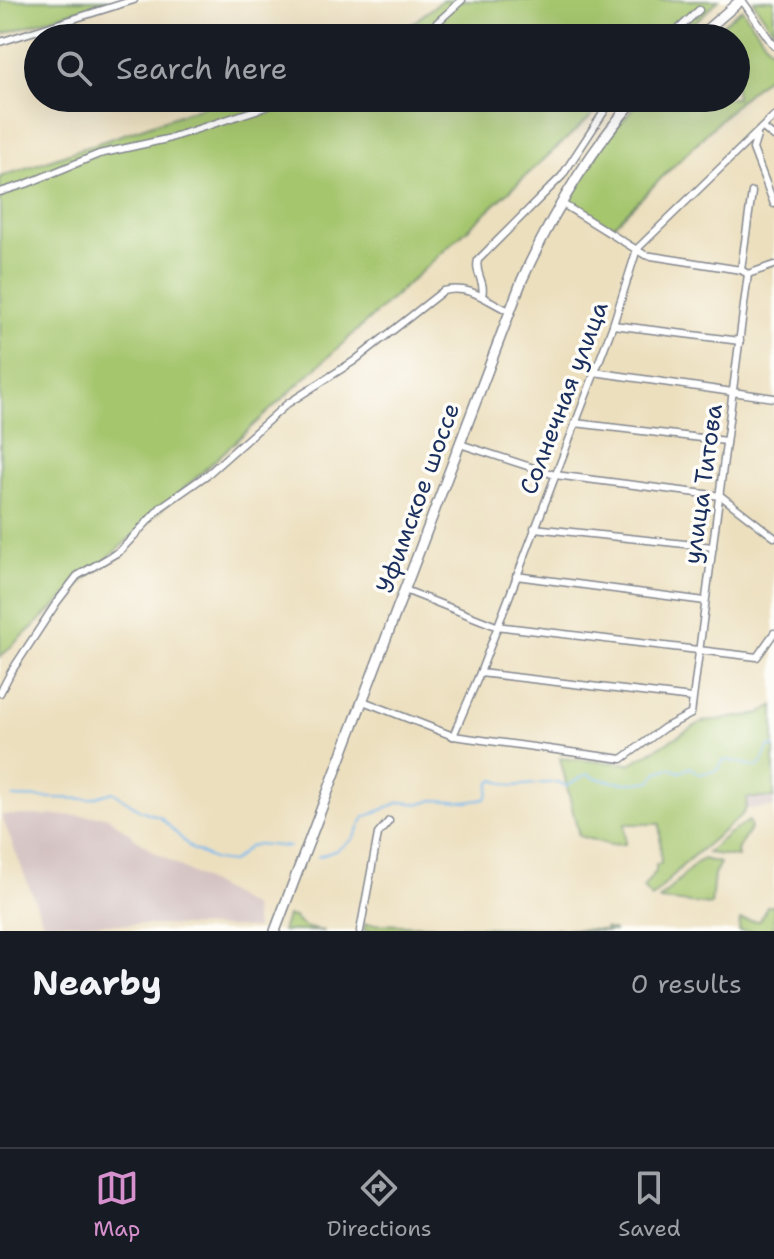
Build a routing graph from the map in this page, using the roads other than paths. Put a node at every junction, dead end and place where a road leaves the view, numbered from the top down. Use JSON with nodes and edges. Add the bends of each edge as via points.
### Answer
{"nodes":[{"id":1,"x":134,"y":0,"type":"edge"},
{"id":2,"x":462,"y":0,"type":"edge"},
{"id":3,"x":741,"y":0,"type":"edge"},
{"id":4,"x":699,"y":10,"type":"dead end"},
{"id":5,"x":57,"y":24,"type":"edge"},
{"id":6,"x":435,"y":24,"type":"edge"},
{"id":7,"x":684,"y":24,"type":"edge"},
{"id":8,"x":713,"y":24,"type":"edge"},
{"id":9,"x":24,"y":34,"type":"edge"},
{"id":10,"x":0,"y":42,"type":"edge"},
{"id":11,"x":774,"y":46,"type":"edge"},
{"id":12,"x":250,"y":112,"type":"edge"},
{"id":13,"x":604,"y":112,"type":"edge"},
{"id":14,"x":625,"y":112,"type":"edge"},
{"id":15,"x":774,"y":116,"type":"edge"},
{"id":16,"x":760,"y":130,"type":"junction"},
{"id":17,"x":774,"y":137,"type":"edge"},
{"id":18,"x":0,"y":192,"type":"edge"},
{"id":19,"x":752,"y":192,"type":"dead end"},
{"id":20,"x":561,"y":203,"type":"junction"},
{"id":21,"x":774,"y":204,"type":"edge"},
{"id":22,"x":637,"y":249,"type":"junction"},
{"id":23,"x":774,"y":265,"type":"edge"},
{"id":24,"x":741,"y":270,"type":"junction"},
{"id":25,"x":748,"y":274,"type":"junction"},
{"id":26,"x":482,"y":295,"type":"junction"},
{"id":27,"x":509,"y":311,"type":"junction"},
{"id":28,"x":613,"y":325,"type":"junction"},
{"id":29,"x":740,"y":341,"type":"junction"},
{"id":30,"x":594,"y":372,"type":"junction"},
{"id":31,"x":734,"y":393,"type":"junction"},
{"id":32,"x":774,"y":398,"type":"edge"},
{"id":33,"x":575,"y":423,"type":"junction"},
{"id":34,"x":726,"y":441,"type":"junction"},
{"id":35,"x":460,"y":444,"type":"junction"},
{"id":36,"x":555,"y":475,"type":"junction"},
{"id":37,"x":721,"y":496,"type":"junction"},
{"id":38,"x":534,"y":528,"type":"junction"},
{"id":39,"x":774,"y":537,"type":"edge"},
{"id":40,"x":713,"y":547,"type":"junction"},
{"id":41,"x":516,"y":576,"type":"junction"},
{"id":42,"x":405,"y":590,"type":"junction"},
{"id":43,"x":705,"y":601,"type":"junction"},
{"id":44,"x":496,"y":626,"type":"junction"},
{"id":45,"x":774,"y":633,"type":"edge"},
{"id":46,"x":700,"y":650,"type":"junction"},
{"id":47,"x":480,"y":673,"type":"junction"},
{"id":48,"x":0,"y":693,"type":"edge"},
{"id":49,"x":692,"y":698,"type":"junction"},
{"id":50,"x":363,"y":701,"type":"junction"},
{"id":51,"x":453,"y":736,"type":"junction"},
{"id":52,"x":389,"y":821,"type":"dead end"},
{"id":53,"x":275,"y":931,"type":"edge"},
{"id":54,"x":360,"y":931,"type":"edge"}],
"edges":[{"from":1,"to":5,"type":"street"},
{"from":2,"to":6,"type":"street"},
{"from":3,"to":8,"type":"main road"},
{"from":3,"to":11,"type":"street"},
{"from":4,"to":7,"type":"street"},
{"from":9,"to":10,"type":"street"},
{"from":12,"to":18,"type":"street","via":[[167,139],[90,156]]},
{"from":13,"to":26,"type":"street","via":[[562,176],[478,260]]},
{"from":14,"to":20,"type":"main road","name":"Уфимское шоссе"},
{"from":15,"to":16,"type":"street","name":"Солнечная улица"},
{"from":16,"to":17,"type":"street"},
{"from":16,"to":21,"type":"street","via":[[753,149]]},
{"from":16,"to":22,"type":"street","name":"Солнечная улица"},
{"from":19,"to":24,"type":"street"},
{"from":20,"to":22,"type":"street"},
{"from":20,"to":27,"type":"main road","name":"Уфимское шоссе"},
{"from":22,"to":24,"type":"street","via":[[645,255]]},
{"from":22,"to":28,"type":"street","name":"Солнечная улица"},
{"from":23,"to":25,"type":"street"},
{"from":24,"to":25,"type":"street"},
{"from":25,"to":29,"type":"street","name":"улица Титова"},
{"from":26,"to":27,"type":"street"},
{"from":26,"to":48,"type":"street","via":[[452,289],[424,304],[351,363],[287,404],[208,474],[161,507],[120,551],[77,576]]},
{"from":27,"to":35,"type":"main road","name":"Уфимское шоссе"},
{"from":28,"to":29,"type":"street"},
{"from":28,"to":30,"type":"street","name":"Солнечная улица"},
{"from":29,"to":31,"type":"street","name":"улица Титова"},
{"from":30,"to":31,"type":"street"},
{"from":30,"to":33,"type":"street","name":"Солнечная улица"},
{"from":31,"to":32,"type":"street"},
{"from":31,"to":34,"type":"street","name":"улица Титова"},
{"from":33,"to":34,"type":"street"},
{"from":33,"to":36,"type":"street","name":"Солнечная улица"},
{"from":34,"to":37,"type":"street","name":"улица Титова"},
{"from":35,"to":36,"type":"street"},
{"from":35,"to":42,"type":"main road","name":"Уфимское шоссе"},
{"from":36,"to":37,"type":"street"},
{"from":36,"to":38,"type":"street","name":"Солнечная улица"},
{"from":37,"to":39,"type":"street"},
{"from":37,"to":40,"type":"street","name":"улица Титова"},
{"from":38,"to":40,"type":"street"},
{"from":38,"to":41,"type":"street","name":"Солнечная улица"},
{"from":40,"to":43,"type":"street","name":"улица Титова"},
{"from":41,"to":43,"type":"street"},
{"from":41,"to":44,"type":"street","name":"Солнечная улица"},
{"from":42,"to":44,"type":"street"},
{"from":42,"to":50,"type":"main road","name":"Уфимское шоссе"},
{"from":43,"to":46,"type":"street","name":"улица Титова"},
{"from":44,"to":46,"type":"street"},
{"from":44,"to":47,"type":"street","name":"Солнечная улица"},
{"from":45,"to":46,"type":"street","via":[[757,657]]},
{"from":46,"to":49,"type":"street","name":"улица Титова"},
{"from":47,"to":49,"type":"street"},
{"from":47,"to":51,"type":"street","name":"Солнечная улица"},
{"from":49,"to":51,"type":"street","via":[[691,714],[622,759]]},
{"from":50,"to":51,"type":"street"},
{"from":50,"to":53,"type":"main road","name":"Уфимское шоссе"},
{"from":52,"to":54,"type":"street","via":[[378,834]]}]}
